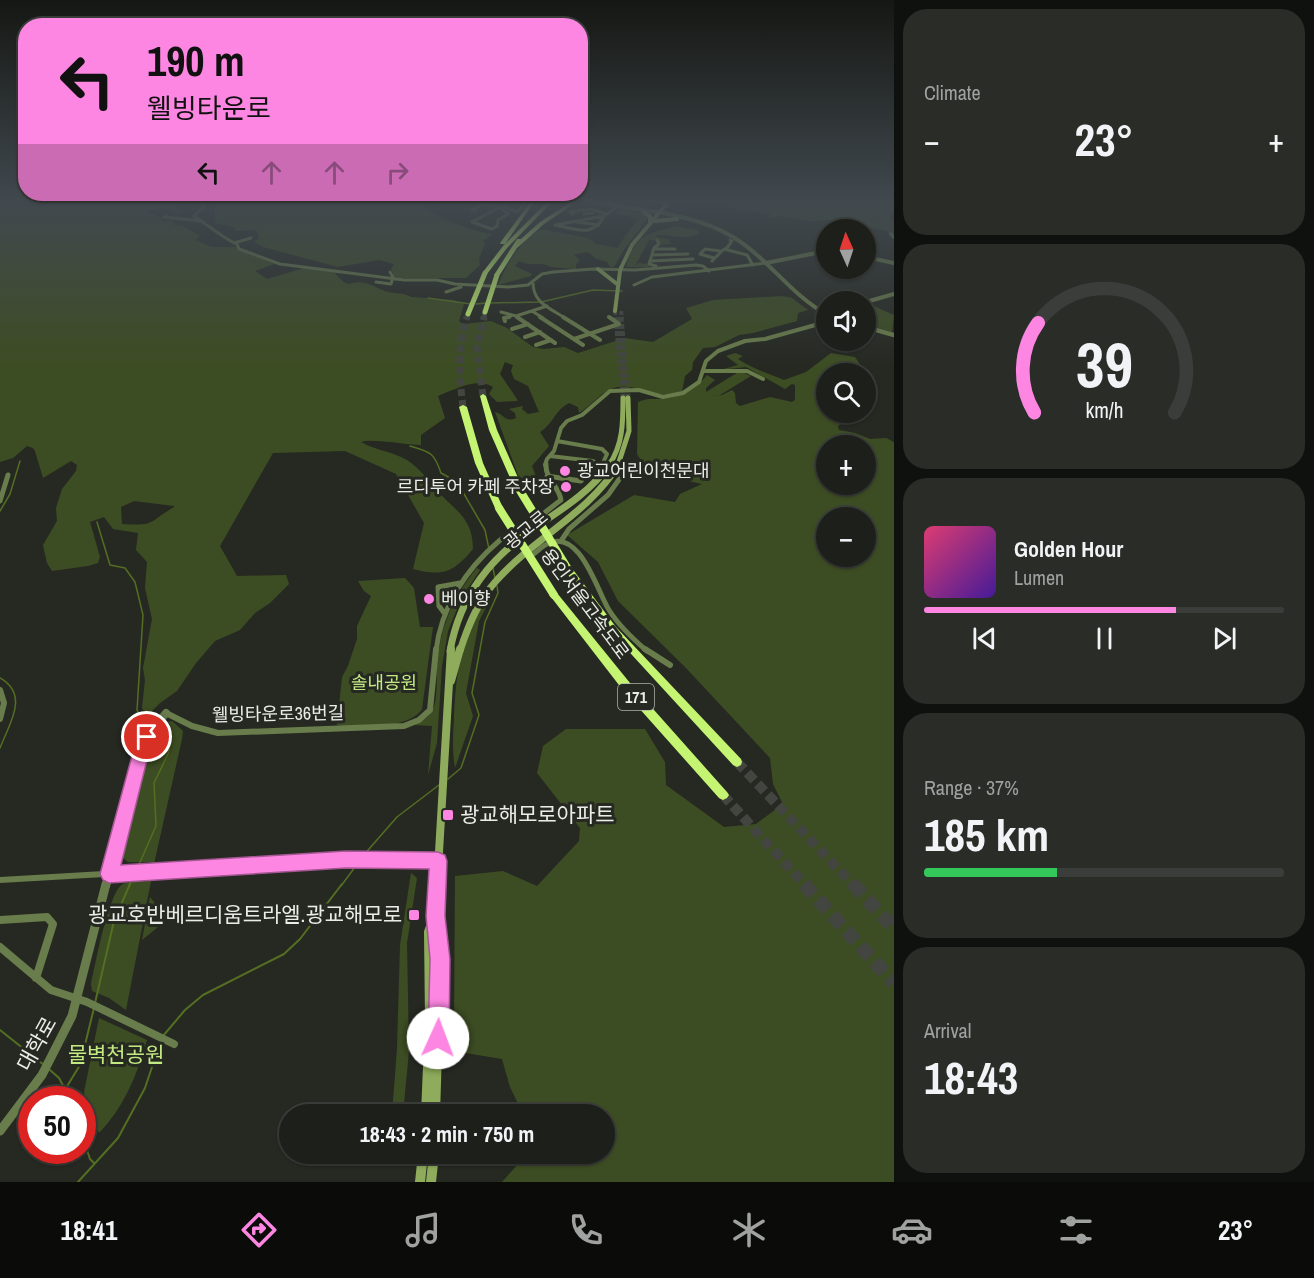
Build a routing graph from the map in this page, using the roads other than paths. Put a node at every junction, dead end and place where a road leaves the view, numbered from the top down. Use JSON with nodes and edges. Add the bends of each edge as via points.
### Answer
{"nodes":[{"id":1,"x":257,"y":256,"type":"edge"},
{"id":2,"x":496,"y":256,"type":"edge"},
{"id":3,"x":497,"y":256,"type":"edge"},
{"id":4,"x":508,"y":256,"type":"edge"},
{"id":5,"x":509,"y":256,"type":"edge"},
{"id":6,"x":627,"y":256,"type":"edge"},
{"id":7,"x":651,"y":256,"type":"edge"},
{"id":8,"x":703,"y":256,"type":"edge"},
{"id":9,"x":716,"y":256,"type":"edge"},
{"id":10,"x":748,"y":256,"type":"edge"},
{"id":11,"x":757,"y":256,"type":"edge"},
{"id":12,"x":805,"y":256,"type":"edge"},
{"id":13,"x":494,"y":259,"type":"junction"},
{"id":14,"x":693,"y":259,"type":"dead end"},
{"id":15,"x":876,"y":259,"type":"edge"},
{"id":16,"x":504,"y":261,"type":"junction"},
{"id":17,"x":650,"y":261,"type":"junction"},
{"id":18,"x":894,"y":263,"type":"edge"},
{"id":19,"x":696,"y":265,"type":"junction"},
{"id":20,"x":753,"y":265,"type":"junction"},
{"id":21,"x":768,"y":265,"type":"junction"},
{"id":22,"x":666,"y":266,"type":"joint"},
{"id":23,"x":651,"y":267,"type":"junction"},
{"id":24,"x":598,"y":269,"type":"junction"},
{"id":25,"x":621,"y":269,"type":"junction"},
{"id":26,"x":636,"y":269,"type":"junction"},
{"id":27,"x":709,"y":271,"type":"junction"},
{"id":28,"x":390,"y":272,"type":"dead end"},
{"id":29,"x":608,"y":275,"type":"junction"},
{"id":30,"x":646,"y":278,"type":"junction"},
{"id":31,"x":392,"y":279,"type":"junction"},
{"id":32,"x":376,"y":282,"type":"dead end"},
{"id":33,"x":532,"y":283,"type":"junction"},
{"id":34,"x":473,"y":284,"type":"junction"},
{"id":35,"x":617,"y":284,"type":"junction"},
{"id":36,"x":634,"y":285,"type":"dead end"},
{"id":37,"x":446,"y":292,"type":"dead end"},
{"id":38,"x":894,"y":294,"type":"edge"},
{"id":39,"x":876,"y":299,"type":"edge"},
{"id":40,"x":547,"y":306,"type":"junction"},
{"id":41,"x":816,"y":308,"type":"edge"},
{"id":42,"x":532,"y":311,"type":"junction"},
{"id":43,"x":618,"y":311,"type":"tunnel mouth"},
{"id":44,"x":484,"y":312,"type":"tunnel mouth"},
{"id":45,"x":501,"y":312,"type":"dead end"},
{"id":46,"x":468,"y":314,"type":"tunnel mouth"},
{"id":47,"x":514,"y":316,"type":"junction"},
{"id":48,"x":609,"y":317,"type":"dead end"},
{"id":49,"x":505,"y":321,"type":"dead end"},
{"id":50,"x":626,"y":322,"type":"dead end"},
{"id":51,"x":528,"y":324,"type":"junction"},
{"id":52,"x":619,"y":324,"type":"junction"},
{"id":53,"x":816,"y":325,"type":"edge"},
{"id":54,"x":512,"y":329,"type":"dead end"},
{"id":55,"x":876,"y":331,"type":"edge"},
{"id":56,"x":540,"y":332,"type":"junction"},
{"id":57,"x":591,"y":334,"type":"junction"},
{"id":58,"x":894,"y":336,"type":"edge"},
{"id":59,"x":525,"y":337,"type":"dead end"},
{"id":60,"x":574,"y":339,"type":"junction"},
{"id":61,"x":600,"y":340,"type":"dead end"},
{"id":62,"x":536,"y":345,"type":"dead end"},
{"id":63,"x":583,"y":345,"type":"dead end"},
{"id":64,"x":704,"y":371,"type":"junction"},
{"id":65,"x":763,"y":379,"type":"dead end"},
{"id":66,"x":483,"y":396,"type":"tunnel mouth"},
{"id":67,"x":463,"y":407,"type":"tunnel mouth"},
{"id":68,"x":557,"y":441,"type":"junction"},
{"id":69,"x":550,"y":456,"type":"junction"},
{"id":70,"x":630,"y":463,"type":"dead end"},
{"id":71,"x":602,"y":466,"type":"dead end"},
{"id":72,"x":8,"y":476,"type":"dead end"},
{"id":73,"x":547,"y":476,"type":"junction"},
{"id":74,"x":0,"y":501,"type":"edge"},
{"id":75,"x":561,"y":541,"type":"junction"},
{"id":76,"x":532,"y":555,"type":"dead end"},
{"id":77,"x":460,"y":583,"type":"junction"},
{"id":78,"x":445,"y":614,"type":"junction"},
{"id":79,"x":670,"y":665,"type":"dead end"},
{"id":80,"x":449,"y":686,"type":"junction"},
{"id":81,"x":0,"y":690,"type":"edge"},
{"id":82,"x":166,"y":713,"type":"joint"},
{"id":83,"x":0,"y":719,"type":"edge"},
{"id":84,"x":737,"y":762,"type":"tunnel mouth"},
{"id":85,"x":723,"y":795,"type":"tunnel mouth"},
{"id":86,"x":438,"y":861,"type":"junction"},
{"id":87,"x":109,"y":874,"type":"junction"},
{"id":88,"x":121,"y":874,"type":"joint"},
{"id":89,"x":0,"y":880,"type":"edge"},
{"id":90,"x":435,"y":916,"type":"junction"},
{"id":91,"x":0,"y":920,"type":"edge"},
{"id":92,"x":0,"y":947,"type":"edge"},
{"id":93,"x":36,"y":978,"type":"junction"},
{"id":94,"x":78,"y":999,"type":"junction"},
{"id":95,"x":174,"y":1044,"type":"dead end"},
{"id":96,"x":426,"y":1104,"type":"edge"},
{"id":97,"x":435,"y":1104,"type":"edge"},
{"id":98,"x":0,"y":1131,"type":"edge"},
{"id":99,"x":422,"y":1164,"type":"edge"},
{"id":100,"x":433,"y":1164,"type":"edge"},
{"id":101,"x":420,"y":1182,"type":"edge"},
{"id":102,"x":431,"y":1182,"type":"edge"}],
"edges":[{"from":1,"to":31,"type":"street","via":[[274,263]]},
{"from":2,"to":13,"type":"highway"},
{"from":3,"to":13,"type":"highway"},
{"from":4,"to":16,"type":"highway"},
{"from":5,"to":16,"type":"highway"},
{"from":6,"to":25,"type":"main road"},
{"from":7,"to":17,"type":"street"},
{"from":8,"to":9,"type":"street","via":[[713,260]]},
{"from":10,"to":20,"type":"street"},
{"from":11,"to":21,"type":"street"},
{"from":12,"to":21,"type":"street"},
{"from":13,"to":46,"type":"highway","bridge":true},
{"from":14,"to":17,"type":"street"},
{"from":15,"to":18,"type":"street"},
{"from":16,"to":44,"type":"highway","bridge":true},
{"from":17,"to":23,"type":"street"},
{"from":19,"to":22,"type":"street"},
{"from":19,"to":26,"type":"street"},
{"from":19,"to":27,"type":"street"},
{"from":20,"to":21,"type":"street"},
{"from":20,"to":27,"type":"street"},
{"from":21,"to":41,"type":"street"},
{"from":22,"to":23,"type":"street"},
{"from":23,"to":26,"type":"street"},
{"from":24,"to":26,"type":"street"},
{"from":24,"to":29,"type":"main road"},
{"from":24,"to":33,"type":"street","via":[[547,273]]},
{"from":25,"to":29,"type":"main road"},
{"from":25,"to":35,"type":"main road"},
{"from":26,"to":30,"type":"street"},
{"from":27,"to":30,"type":"street"},
{"from":28,"to":31,"type":"street"},
{"from":29,"to":35,"type":"main road"},
{"from":30,"to":36,"type":"street"},
{"from":31,"to":32,"type":"street","via":[[387,285]]},
{"from":31,"to":34,"type":"street"},
{"from":33,"to":34,"type":"street","via":[[508,288]]},
{"from":33,"to":40,"type":"street","via":[[533,293]]},
{"from":34,"to":37,"type":"street"},
{"from":35,"to":43,"type":"main road"},
{"from":38,"to":39,"type":"street"},
{"from":40,"to":42,"type":"street"},
{"from":40,"to":57,"type":"street"},
{"from":42,"to":47,"type":"street"},
{"from":42,"to":60,"type":"street"},
{"from":45,"to":47,"type":"street"},
{"from":47,"to":49,"type":"street","via":[[504,318]]},
{"from":47,"to":51,"type":"street"},
{"from":48,"to":52,"type":"street"},
{"from":50,"to":52,"type":"street"},
{"from":51,"to":54,"type":"street"},
{"from":51,"to":56,"type":"street"},
{"from":52,"to":57,"type":"street"},
{"from":53,"to":64,"type":"street","via":[[718,351],[706,361]]},
{"from":55,"to":58,"type":"street"},
{"from":56,"to":59,"type":"street"},
{"from":56,"to":62,"type":"street","via":[[553,341]]},
{"from":57,"to":60,"type":"street"},
{"from":57,"to":61,"type":"street"},
{"from":60,"to":63,"type":"street"},
{"from":64,"to":65,"type":"street","via":[[748,369]]},
{"from":64,"to":68,"type":"street","via":[[699,382],[687,390],[663,397],[634,389],[610,391],[582,415],[564,424]]},
{"from":66,"to":84,"type":"highway","name":"용인서울고속도로","number":"171","bridge":true,"via":[[519,489],[568,569],[613,629]]},
{"from":67,"to":85,"type":"highway","name":"용인서울고속도로","number":"171","bridge":true,"via":[[472,444],[499,508],[554,595],[626,686]]},
{"from":68,"to":69,"type":"street"},
{"from":68,"to":71,"type":"street","via":[[602,449],[607,454]]},
{"from":69,"to":73,"type":"street","via":[[545,467]]},
{"from":69,"to":73,"type":"street","via":[[596,464],[581,481]]},
{"from":70,"to":75,"type":"street","via":[[608,495],[568,529]]},
{"from":72,"to":74,"type":"street"},
{"from":73,"to":77,"type":"street","name":"웰빙타운로36번길","via":[[560,494],[560,503],[495,544]]},
{"from":75,"to":76,"type":"street","via":[[544,545]]},
{"from":75,"to":79,"type":"street","via":[[581,553],[605,603],[621,625]]},
{"from":77,"to":78,"type":"street","name":"웰빙타운로36번길"},
{"from":77,"to":78,"type":"street","name":"웰빙타운로36번길","via":[[438,587],[439,606]]},
{"from":78,"to":82,"type":"street","name":"웰빙타운로36번길","via":[[436,645],[430,710],[412,724],[218,733]]},
{"from":80,"to":80,"type":"main road","name":"광교로","via":[[454,627],[479,579],[497,558],[585,493],[608,469],[623,439],[625,398],[630,427],[627,445],[607,485],[507,569],[490,589],[464,634]]},
{"from":80,"to":86,"type":"main road"},
{"from":81,"to":83,"type":"street","via":[[4,703]]},
{"from":82,"to":87,"type":"street","name":"웰빙타운로36번길","via":[[150,731],[141,752]]},
{"from":86,"to":88,"type":"street","via":[[346,860]]},
{"from":86,"to":90,"type":"main road"},
{"from":87,"to":88,"type":"street"},
{"from":87,"to":89,"type":"street"},
{"from":87,"to":94,"type":"street","name":"대학로"},
{"from":90,"to":96,"type":"main road","via":[[429,932]]},
{"from":90,"to":97,"type":"main road","via":[[440,959]]},
{"from":91,"to":93,"type":"street","via":[[50,919],[53,924]]},
{"from":92,"to":93,"type":"street"},
{"from":93,"to":94,"type":"street","via":[[51,990]]},
{"from":94,"to":95,"type":"street"},
{"from":94,"to":98,"type":"street","name":"대학로","via":[[42,1075]]},
{"from":99,"to":101,"type":"main road"},
{"from":100,"to":102,"type":"main road"}]}
